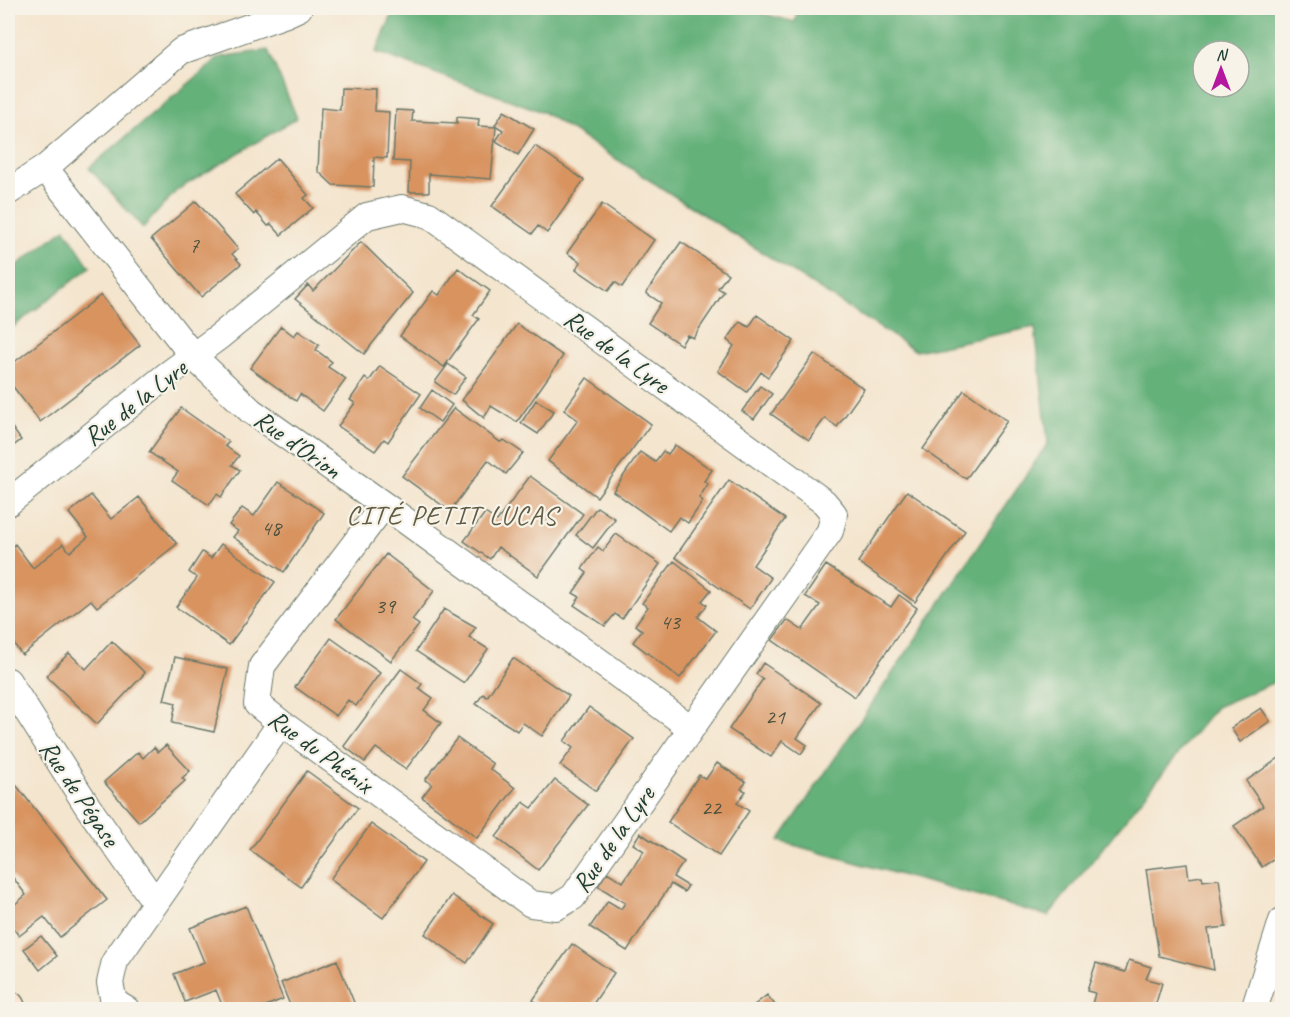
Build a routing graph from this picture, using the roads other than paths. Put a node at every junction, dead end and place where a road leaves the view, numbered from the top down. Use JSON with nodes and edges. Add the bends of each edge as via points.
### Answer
{"nodes":[{"id":1,"x":299,"y":8,"type":"edge"},
{"id":2,"x":45,"y":168,"type":"junction"},
{"id":3,"x":8,"y":192,"type":"edge"},
{"id":4,"x":193,"y":356,"type":"junction"},
{"id":5,"x":8,"y":502,"type":"edge"},
{"id":6,"x":384,"y":505,"type":"junction"},
{"id":7,"x":8,"y":681,"type":"edge"},
{"id":8,"x":281,"y":723,"type":"junction"},
{"id":9,"x":691,"y":728,"type":"junction"},
{"id":10,"x":155,"y":902,"type":"junction"},
{"id":11,"x":556,"y":907,"type":"joint"},
{"id":12,"x":1282,"y":921,"type":"edge"},
{"id":13,"x":127,"y":1010,"type":"edge"},
{"id":14,"x":1254,"y":1010,"type":"edge"}],
"edges":[{"from":1,"to":2,"type":"street","via":[[181,51]]},
{"from":2,"to":3,"type":"street"},
{"from":2,"to":4,"type":"street","name":"Rue d'Orion"},
{"from":4,"to":5,"type":"street","name":"Rue de la Lyre"},
{"from":4,"to":6,"type":"street","name":"Rue d'Orion","via":[[251,411]]},
{"from":4,"to":9,"type":"street","name":"Rue de la Lyre","via":[[367,216],[402,208],[429,215],[824,502],[834,514],[830,531]]},
{"from":6,"to":8,"type":"street","name":"Rue du Phénix","via":[[262,666],[257,704]]},
{"from":6,"to":9,"type":"street","name":"Rue d'Orion"},
{"from":7,"to":10,"type":"street","name":"Rue de Pégase","via":[[88,807]]},
{"from":8,"to":10,"type":"street"},
{"from":8,"to":11,"type":"street","name":"Rue du Phénix","via":[[531,903]]},
{"from":9,"to":11,"type":"street","name":"Rue de la Lyre","via":[[573,897]]},
{"from":10,"to":13,"type":"street","via":[[115,961],[110,983],[114,1002]]},
{"from":12,"to":14,"type":"street"}]}
